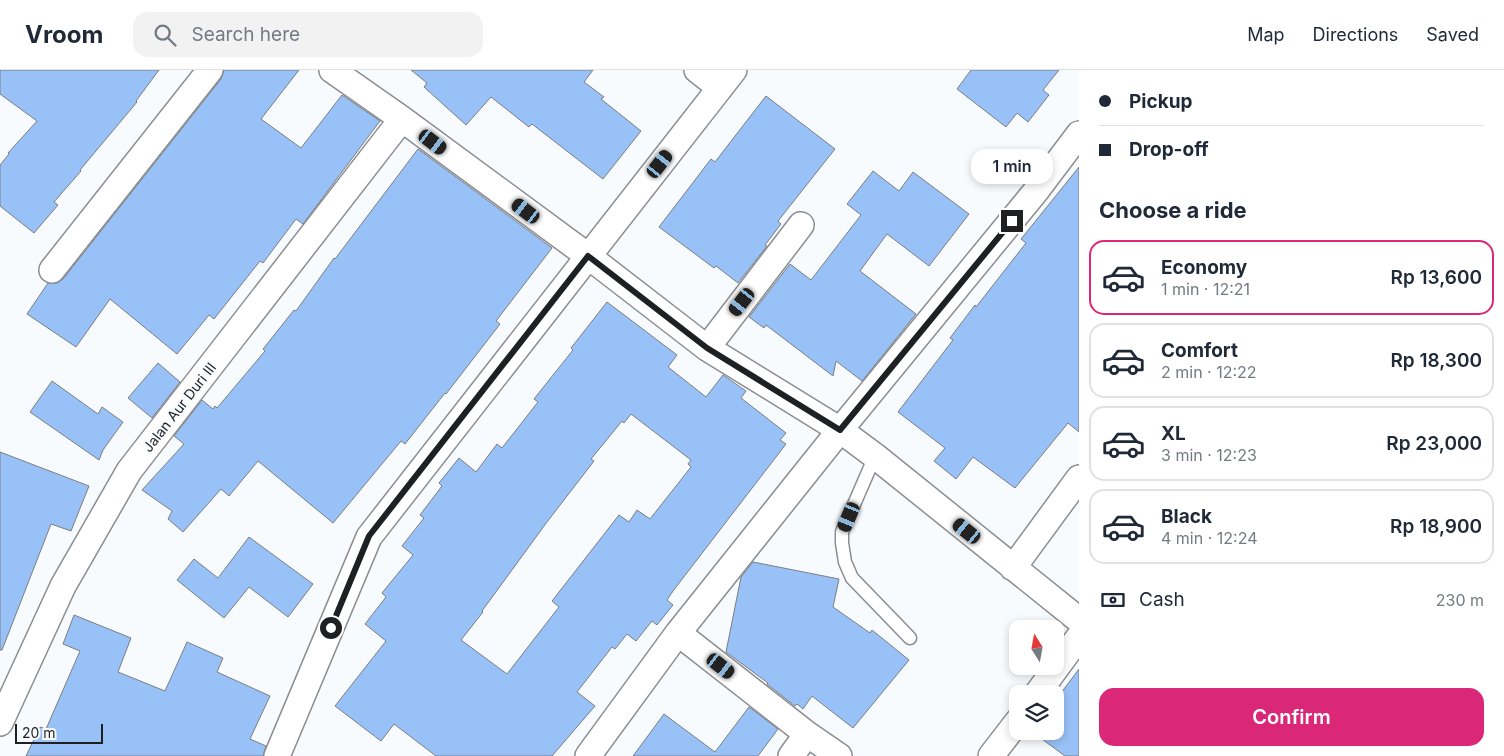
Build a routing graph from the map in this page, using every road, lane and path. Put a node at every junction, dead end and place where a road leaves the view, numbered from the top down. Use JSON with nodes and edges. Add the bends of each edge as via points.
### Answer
{"nodes":[{"id":1,"x":210,"y":70,"type":"edge"},
{"id":2,"x":332,"y":70,"type":"edge"},
{"id":3,"x":697,"y":70,"type":"edge"},
{"id":4,"x":727,"y":79,"type":"edge"},
{"id":5,"x":402,"y":119,"type":"junction"},
{"id":6,"x":1079,"y":134,"type":"edge"},
{"id":7,"x":801,"y":225,"type":"dead end"},
{"id":8,"x":588,"y":256,"type":"junction"},
{"id":9,"x":52,"y":270,"type":"dead end"},
{"id":10,"x":707,"y":348,"type":"junction"},
{"id":11,"x":840,"y":430,"type":"junction"},
{"id":12,"x":874,"y":456,"type":"junction"},
{"id":13,"x":1079,"y":478,"type":"edge"},
{"id":14,"x":1013,"y":568,"type":"junction"},
{"id":15,"x":1079,"y":620,"type":"edge"},
{"id":16,"x":678,"y":633,"type":"junction"},
{"id":17,"x":1079,"y":637,"type":"edge"},
{"id":18,"x":910,"y":638,"type":"dead end"},
{"id":19,"x":1044,"y":685,"type":"edge"},
{"id":20,"x":0,"y":723,"type":"edge"},
{"id":21,"x":1009,"y":732,"type":"edge"},
{"id":22,"x":808,"y":734,"type":"junction"},
{"id":23,"x":277,"y":756,"type":"edge"},
{"id":24,"x":588,"y":756,"type":"edge"},
{"id":25,"x":791,"y":756,"type":"edge"},
{"id":26,"x":838,"y":756,"type":"edge"},
{"id":27,"x":991,"y":756,"type":"edge"}],
"edges":[{"from":1,"to":9,"type":"street"},
{"from":2,"to":5,"type":"street"},
{"from":3,"to":4,"type":"street"},
{"from":4,"to":8,"type":"street"},
{"from":5,"to":8,"type":"street"},
{"from":5,"to":20,"type":"street","name":"Jalan Aur Duri III","via":[[129,471],[63,586]]},
{"from":6,"to":11,"type":"street"},
{"from":7,"to":10,"type":"street"},
{"from":8,"to":10,"type":"street"},
{"from":8,"to":23,"type":"street","via":[[369,536]]},
{"from":10,"to":11,"type":"street"},
{"from":11,"to":12,"type":"street"},
{"from":11,"to":16,"type":"street"},
{"from":12,"to":14,"type":"street"},
{"from":12,"to":18,"type":"lane","via":[[842,532],[845,562],[852,578]]},
{"from":13,"to":14,"type":"street"},
{"from":14,"to":15,"type":"street"},
{"from":16,"to":22,"type":"street"},
{"from":16,"to":24,"type":"street"},
{"from":17,"to":19,"type":"street"},
{"from":21,"to":27,"type":"street"},
{"from":22,"to":25,"type":"street"},
{"from":22,"to":26,"type":"street"}]}
